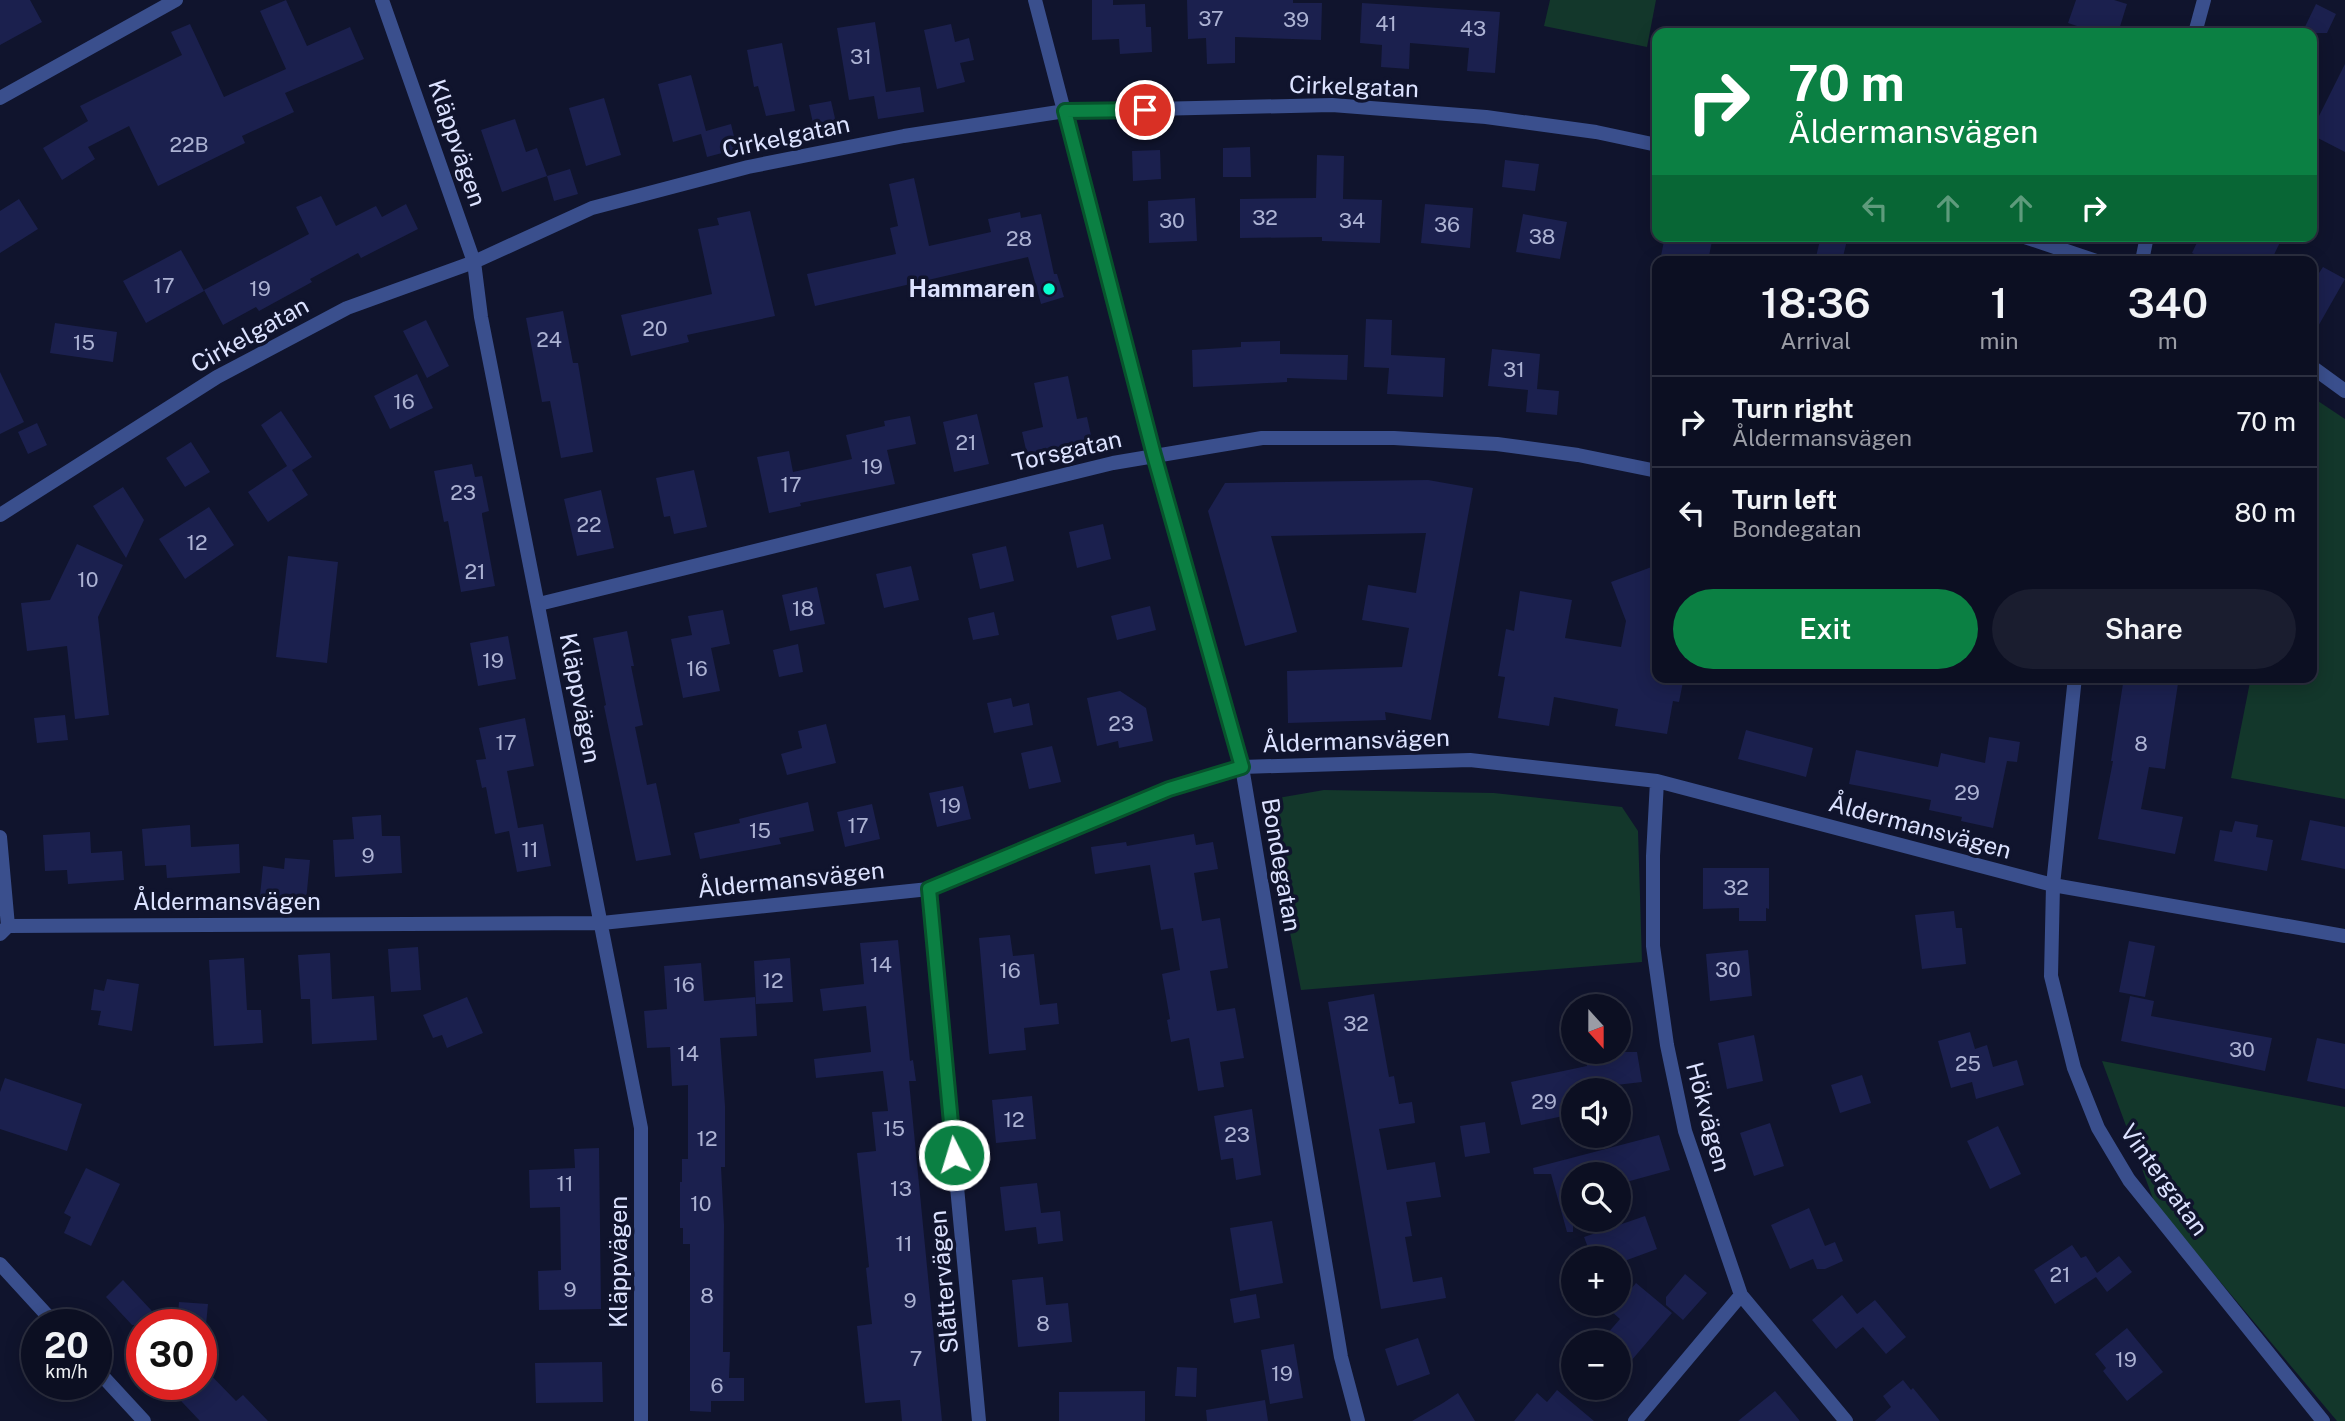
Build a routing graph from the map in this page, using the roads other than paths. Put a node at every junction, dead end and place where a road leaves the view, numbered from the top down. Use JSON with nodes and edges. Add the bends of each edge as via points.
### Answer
{"nodes":[{"id":1,"x":176,"y":0,"type":"edge"},
{"id":2,"x":382,"y":0,"type":"edge"},
{"id":3,"x":1035,"y":0,"type":"edge"},
{"id":4,"x":2204,"y":0,"type":"edge"},
{"id":5,"x":2196,"y":28,"type":"edge"},
{"id":6,"x":0,"y":98,"type":"edge"},
{"id":7,"x":1065,"y":111,"type":"junction"},
{"id":8,"x":1652,"y":144,"type":"edge"},
{"id":9,"x":2040,"y":242,"type":"edge"},
{"id":10,"x":2081,"y":256,"type":"edge"},
{"id":11,"x":474,"y":262,"type":"junction"},
{"id":12,"x":2317,"y":371,"type":"edge"},
{"id":13,"x":2345,"y":391,"type":"edge"},
{"id":14,"x":1154,"y":455,"type":"junction"},
{"id":15,"x":1652,"y":470,"type":"edge"},
{"id":16,"x":0,"y":515,"type":"edge"},
{"id":17,"x":539,"y":604,"type":"junction"},
{"id":18,"x":2074,"y":683,"type":"edge"},
{"id":19,"x":1242,"y":767,"type":"junction"},
{"id":20,"x":1657,"y":781,"type":"junction"},
{"id":21,"x":0,"y":837,"type":"edge"},
{"id":22,"x":2053,"y":885,"type":"junction"},
{"id":23,"x":929,"y":889,"type":"junction"},
{"id":24,"x":602,"y":923,"type":"junction"},
{"id":25,"x":4,"y":930,"type":"edge"},
{"id":26,"x":2345,"y":936,"type":"edge"},
{"id":27,"x":0,"y":1264,"type":"edge"},
{"id":28,"x":1741,"y":1295,"type":"junction"},
{"id":29,"x":41,"y":1309,"type":"edge"},
{"id":30,"x":112,"y":1386,"type":"edge"},
{"id":31,"x":144,"y":1421,"type":"edge"},
{"id":32,"x":641,"y":1421,"type":"edge"},
{"id":33,"x":979,"y":1421,"type":"edge"},
{"id":34,"x":1358,"y":1421,"type":"edge"},
{"id":35,"x":1635,"y":1421,"type":"edge"},
{"id":36,"x":1846,"y":1421,"type":"edge"},
{"id":37,"x":2323,"y":1421,"type":"edge"}],
"edges":[{"from":1,"to":6,"type":"street"},
{"from":2,"to":11,"type":"street","name":"Kläppvägen"},
{"from":3,"to":7,"type":"street","name":"Bondegatan"},
{"from":4,"to":5,"type":"street"},
{"from":7,"to":8,"type":"street","name":"Cirkelgatan","via":[[1332,105],[1486,117]]},
{"from":7,"to":11,"type":"street","name":"Cirkelgatan","via":[[748,167],[592,208]]},
{"from":7,"to":14,"type":"street","name":"Bondegatan"},
{"from":9,"to":10,"type":"street"},
{"from":11,"to":16,"type":"street","name":"Cirkelgatan","via":[[347,308],[229,371]]},
{"from":11,"to":17,"type":"street","name":"Kläppvägen"},
{"from":12,"to":13,"type":"street"},
{"from":14,"to":15,"type":"street","name":"Torsgatan","via":[[1262,438],[1394,438],[1497,444]]},
{"from":14,"to":17,"type":"street","name":"Torsgatan"},
{"from":14,"to":19,"type":"street","name":"Bondegatan"},
{"from":17,"to":24,"type":"street","name":"Kläppvägen"},
{"from":18,"to":22,"type":"street","name":"Vintergatan"},
{"from":19,"to":20,"type":"street","name":"Åldermansvägen","via":[[1470,760]]},
{"from":19,"to":23,"type":"street","name":"Åldermansvägen","via":[[1169,789]]},
{"from":19,"to":34,"type":"street","name":"Bondegatan","via":[[1341,1357]]},
{"from":20,"to":22,"type":"street","name":"Åldermansvägen"},
{"from":20,"to":28,"type":"street","name":"Hökvägen","via":[[1653,946],[1667,1045],[1685,1132]]},
{"from":21,"to":25,"type":"street"},
{"from":22,"to":26,"type":"street","name":"Åldermansvägen"},
{"from":22,"to":37,"type":"street","name":"Vintergatan","via":[[2051,975],[2074,1068],[2098,1128],[2129,1180]]},
{"from":23,"to":24,"type":"street","name":"Åldermansvägen"},
{"from":23,"to":33,"type":"street","name":"Slåttervägen"},
{"from":24,"to":25,"type":"street","name":"Åldermansvägen"},
{"from":24,"to":32,"type":"street","name":"Kläppvägen","via":[[641,1128]]},
{"from":27,"to":29,"type":"street"},
{"from":28,"to":35,"type":"street"},
{"from":28,"to":36,"type":"street","name":"Hökvägen"},
{"from":30,"to":31,"type":"street"}]}
